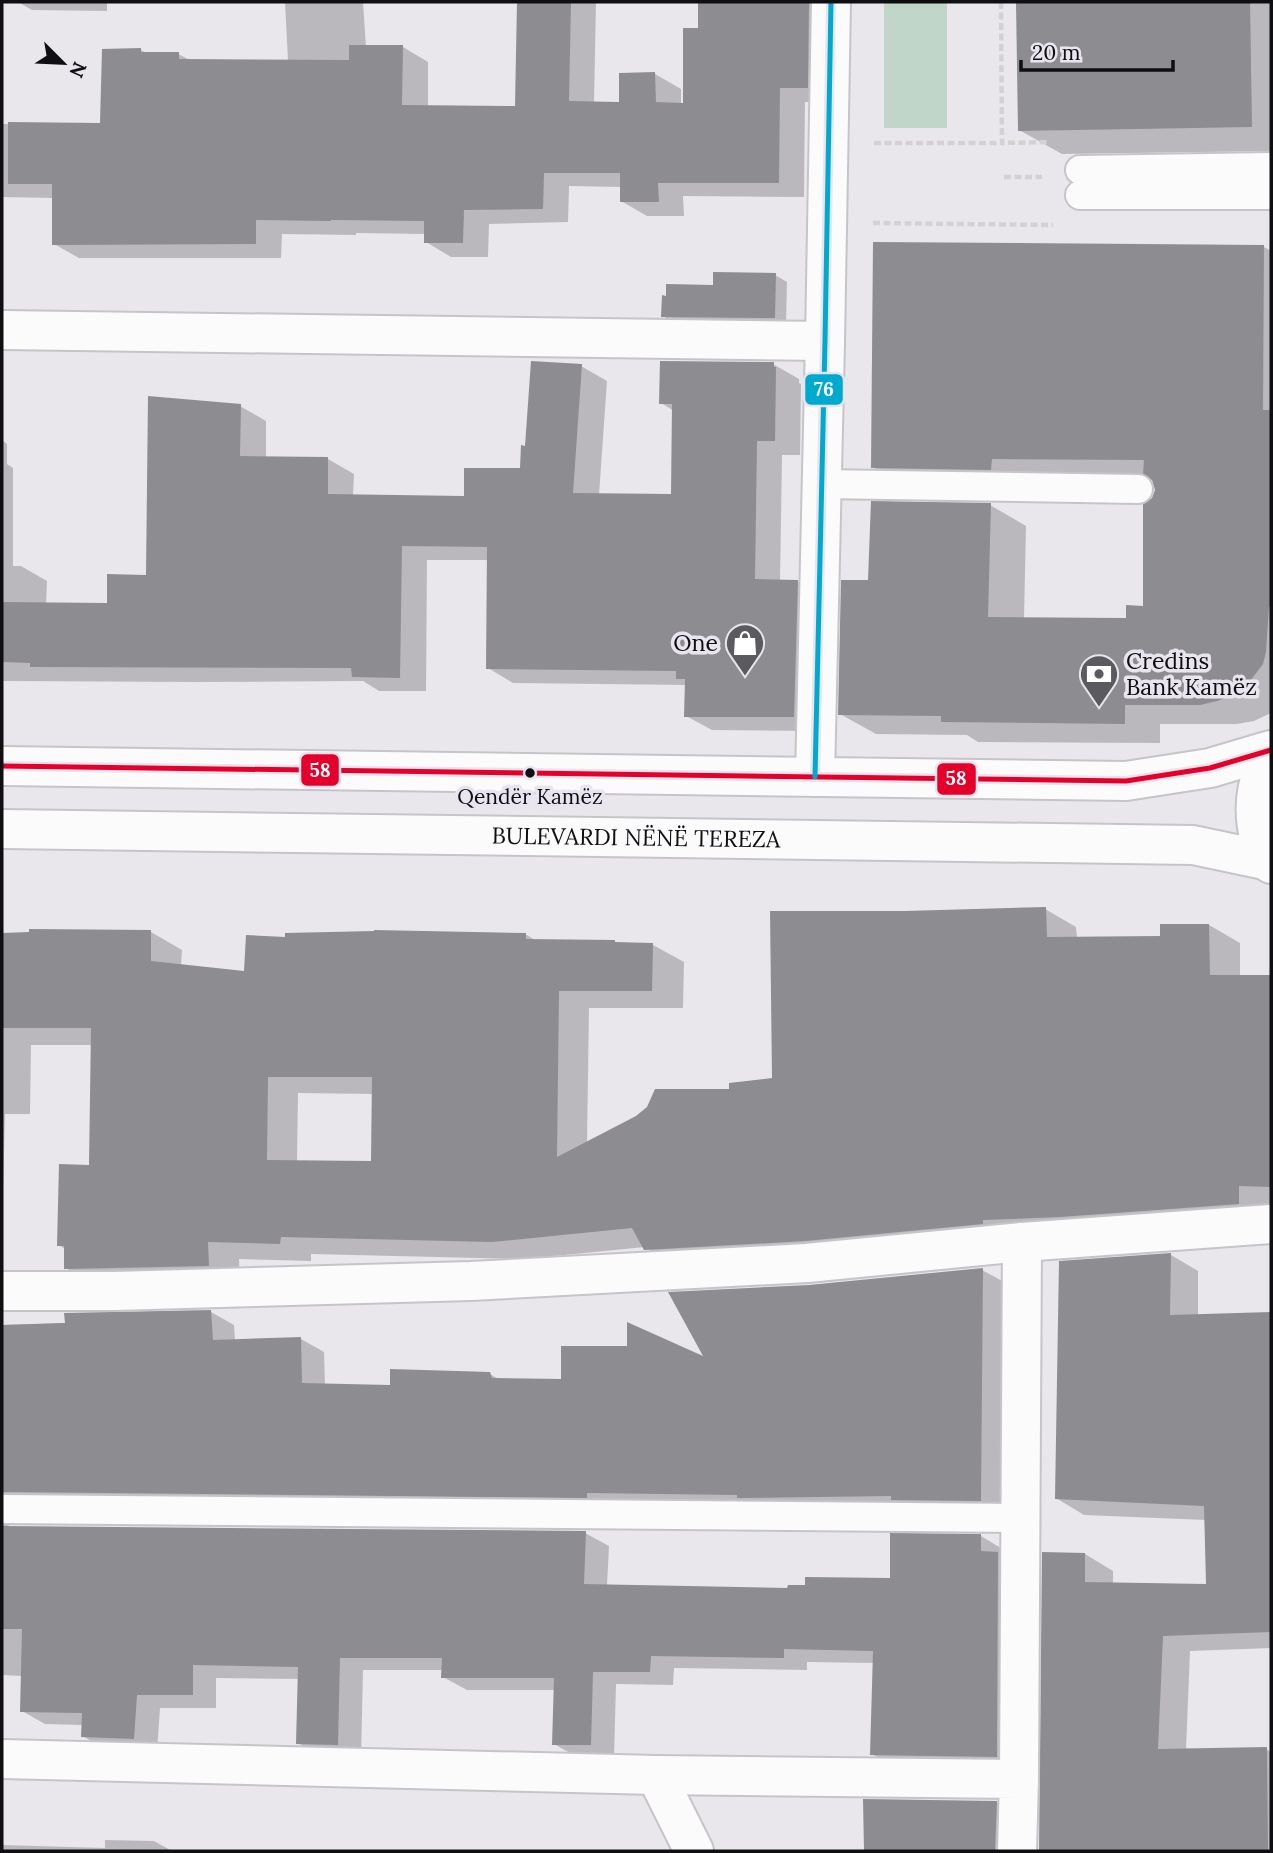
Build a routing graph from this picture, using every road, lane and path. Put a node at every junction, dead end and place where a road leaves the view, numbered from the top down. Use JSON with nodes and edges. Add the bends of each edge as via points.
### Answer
{"nodes":[{"id":1,"x":831,"y":2,"type":"edge"},
{"id":2,"x":1001,"y":2,"type":"edge"},
{"id":3,"x":1002,"y":142,"type":"junction"},
{"id":4,"x":1049,"y":142,"type":"dead end"},
{"id":5,"x":873,"y":143,"type":"dead end"},
{"id":6,"x":1271,"y":167,"type":"edge"},
{"id":7,"x":1004,"y":177,"type":"dead end"},
{"id":8,"x":1049,"y":177,"type":"dead end"},
{"id":9,"x":1271,"y":195,"type":"edge"},
{"id":10,"x":2,"y":330,"type":"edge"},
{"id":11,"x":825,"y":341,"type":"junction"},
{"id":12,"x":821,"y":484,"type":"junction"},
{"id":13,"x":1138,"y":489,"type":"dead end"},
{"id":14,"x":1271,"y":750,"type":"edge"},
{"id":15,"x":1271,"y":756,"type":"edge"},
{"id":16,"x":2,"y":766,"type":"edge"},
{"id":17,"x":815,"y":777,"type":"junction"},
{"id":18,"x":2,"y":829,"type":"edge"},
{"id":19,"x":1270,"y":862,"type":"edge"},
{"id":20,"x":1271,"y":1224,"type":"edge"},
{"id":21,"x":1022,"y":1242,"type":"junction"},
{"id":22,"x":2,"y":1291,"type":"edge"},
{"id":23,"x":2,"y":1509,"type":"edge"},
{"id":24,"x":1020,"y":1518,"type":"junction"},
{"id":25,"x":2,"y":1759,"type":"edge"},
{"id":26,"x":656,"y":1775,"type":"junction"},
{"id":27,"x":1019,"y":1779,"type":"junction"},
{"id":28,"x":694,"y":1851,"type":"edge"},
{"id":29,"x":1017,"y":1851,"type":"edge"}],
"edges":[{"from":1,"to":11,"type":"street"},
{"from":2,"to":3,"type":"path"},
{"from":3,"to":4,"type":"path"},
{"from":3,"to":5,"type":"path"},
{"from":6,"to":9,"type":"lane","via":[[1080,182]]},
{"from":7,"to":8,"type":"path"},
{"from":10,"to":11,"type":"street"},
{"from":11,"to":12,"type":"street"},
{"from":12,"to":13,"type":"lane"},
{"from":12,"to":17,"type":"street"},
{"from":14,"to":17,"type":"street","via":[[1210,768],[1126,782]]},
{"from":15,"to":19,"type":"street","name":"BULEVARDI NËNË TEREZA","via":[[1255,803],[1256,823]]},
{"from":16,"to":17,"type":"street"},
{"from":18,"to":19,"type":"street","name":"BULEVARDI NËNË TEREZA","via":[[1193,845]]},
{"from":20,"to":21,"type":"street"},
{"from":21,"to":22,"type":"street","via":[[807,1263],[471,1281]]},
{"from":21,"to":24,"type":"street"},
{"from":23,"to":24,"type":"lane"},
{"from":24,"to":27,"type":"street"},
{"from":25,"to":26,"type":"street"},
{"from":26,"to":27,"type":"street"},
{"from":26,"to":28,"type":"street"},
{"from":27,"to":29,"type":"street"}]}
